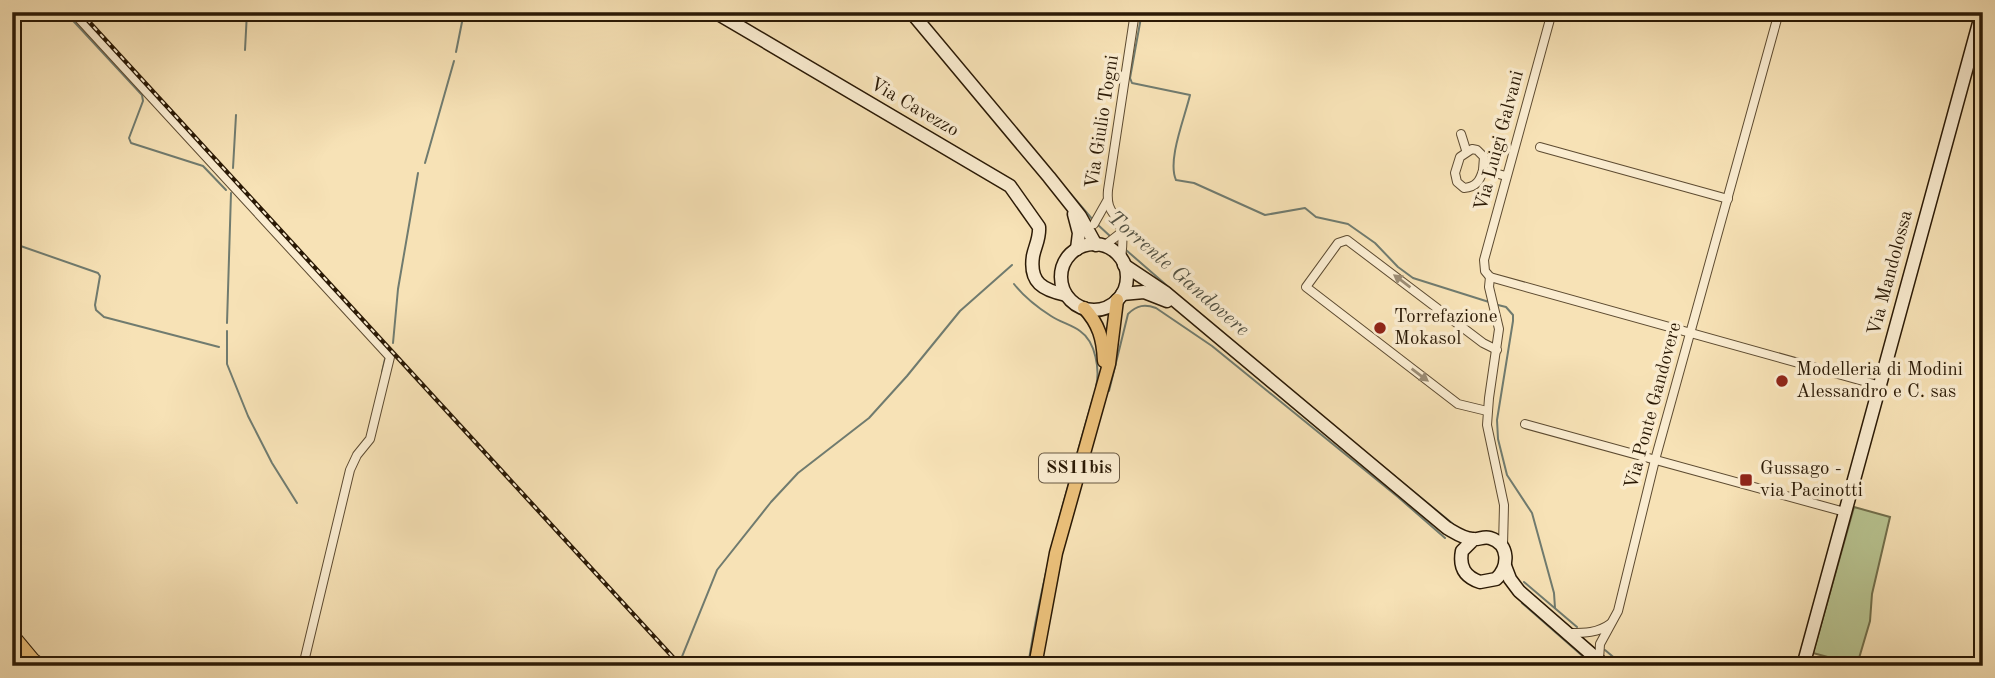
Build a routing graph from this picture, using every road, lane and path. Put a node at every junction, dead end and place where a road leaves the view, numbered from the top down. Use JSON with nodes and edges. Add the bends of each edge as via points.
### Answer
{"nodes":[{"id":1,"x":73,"y":12,"type":"edge"},
{"id":2,"x":715,"y":12,"type":"edge"},
{"id":3,"x":911,"y":12,"type":"edge"},
{"id":4,"x":1135,"y":12,"type":"edge"},
{"id":5,"x":1552,"y":12,"type":"edge"},
{"id":6,"x":1779,"y":12,"type":"edge"},
{"id":7,"x":1982,"y":12,"type":"edge"},
{"id":8,"x":1970,"y":55,"type":"junction"},
{"id":9,"x":1983,"y":61,"type":"edge"},
{"id":10,"x":1461,"y":134,"type":"dead end"},
{"id":11,"x":1541,"y":147,"type":"dead end"},
{"id":12,"x":1466,"y":150,"type":"junction"},
{"id":13,"x":1483,"y":170,"type":"junction"},
{"id":14,"x":1506,"y":176,"type":"junction"},
{"id":15,"x":1728,"y":199,"type":"junction"},
{"id":16,"x":1107,"y":201,"type":"junction"},
{"id":17,"x":1069,"y":204,"type":"junction"},
{"id":18,"x":1097,"y":220,"type":"dead end"},
{"id":19,"x":1122,"y":232,"type":"junction"},
{"id":20,"x":1103,"y":245,"type":"junction"},
{"id":21,"x":1077,"y":249,"type":"junction"},
{"id":22,"x":1122,"y":259,"type":"junction"},
{"id":23,"x":1062,"y":271,"type":"junction"},
{"id":24,"x":1034,"y":273,"type":"junction"},
{"id":25,"x":1490,"y":277,"type":"junction"},
{"id":26,"x":1066,"y":295,"type":"junction"},
{"id":27,"x":1119,"y":297,"type":"junction"},
{"id":28,"x":1083,"y":308,"type":"junction"},
{"id":29,"x":1183,"y":308,"type":"junction"},
{"id":30,"x":1690,"y":332,"type":"junction"},
{"id":31,"x":1497,"y":350,"type":"junction"},
{"id":32,"x":1103,"y":382,"type":"junction"},
{"id":33,"x":1881,"y":386,"type":"junction"},
{"id":34,"x":1487,"y":411,"type":"junction"},
{"id":35,"x":1525,"y":424,"type":"dead end"},
{"id":36,"x":1655,"y":460,"type":"junction"},
{"id":37,"x":1845,"y":512,"type":"junction"},
{"id":38,"x":1502,"y":520,"type":"junction"},
{"id":39,"x":1447,"y":528,"type":"junction"},
{"id":40,"x":1478,"y":538,"type":"junction"},
{"id":41,"x":1503,"y":549,"type":"junction"},
{"id":42,"x":1461,"y":559,"type":"junction"},
{"id":43,"x":1505,"y":566,"type":"junction"},
{"id":44,"x":1488,"y":582,"type":"junction"},
{"id":45,"x":1519,"y":591,"type":"junction"},
{"id":46,"x":1612,"y":622,"type":"junction"},
{"id":47,"x":1570,"y":633,"type":"junction"},
{"id":48,"x":12,"y":636,"type":"edge"},
{"id":49,"x":1602,"y":663,"type":"edge"},
{"id":50,"x":39,"y":666,"type":"edge"},
{"id":51,"x":303,"y":666,"type":"edge"},
{"id":52,"x":1035,"y":666,"type":"edge"},
{"id":53,"x":1803,"y":666,"type":"edge"}],
"edges":[{"from":1,"to":51,"type":"street","via":[[390,357],[370,439],[350,470]]},
{"from":2,"to":24,"type":"main road","name":"Via Cavezzo","via":[[1010,186],[1039,228]]},
{"from":3,"to":17,"type":"main road"},
{"from":4,"to":16,"type":"street","name":"Via Giulio Togni"},
{"from":5,"to":14,"type":"street","name":"Via Luigi Galvani"},
{"from":6,"to":15,"type":"street","name":"Via Ponte Gandovere"},
{"from":7,"to":8,"type":"main road","name":"Via Mandolossa"},
{"from":8,"to":9,"type":"street"},
{"from":8,"to":33,"type":"main road","name":"Via Mandolossa"},
{"from":10,"to":12,"type":"street"},
{"from":11,"to":15,"type":"street"},
{"from":12,"to":13,"type":"street","via":[[1481,153]]},
{"from":12,"to":13,"type":"street","via":[[1455,173],[1457,182],[1464,188],[1474,186]]},
{"from":13,"to":14,"type":"street"},
{"from":14,"to":25,"type":"street","name":"Via Luigi Galvani","via":[[1484,260]]},
{"from":15,"to":30,"type":"street","name":"Via Ponte Gandovere"},
{"from":16,"to":18,"type":"street"},
{"from":16,"to":19,"type":"street","name":"Via Giulio Togni"},
{"from":17,"to":20,"type":"main road"},
{"from":17,"to":21,"type":"main road","via":[[1079,233]]},
{"from":19,"to":20,"type":"street"},
{"from":19,"to":22,"type":"street","name":"Via Giulio Togni"},
{"from":20,"to":21,"type":"main road"},
{"from":20,"to":22,"type":"main road"},
{"from":21,"to":23,"type":"main road"},
{"from":22,"to":27,"type":"main road","via":[[1126,278]]},
{"from":22,"to":29,"type":"main road"},
{"from":23,"to":24,"type":"main road","via":[[1048,279]]},
{"from":23,"to":26,"type":"main road"},
{"from":24,"to":26,"type":"main road","via":[[1042,288]]},
{"from":25,"to":30,"type":"street"},
{"from":25,"to":31,"type":"street","name":"Via Luigi Galvani","via":[[1498,320]]},
{"from":26,"to":28,"type":"main road"},
{"from":27,"to":28,"type":"main road","via":[[1100,309]]},
{"from":27,"to":29,"type":"main road","via":[[1143,292]]},
{"from":27,"to":32,"type":"main road","number":"SS11bis"},
{"from":28,"to":32,"type":"main road","number":"SS11bis","via":[[1100,330]]},
{"from":29,"to":39,"type":"main road"},
{"from":30,"to":33,"type":"street"},
{"from":30,"to":36,"type":"street","name":"Via Ponte Gandovere"},
{"from":31,"to":34,"type":"street","name":"Via Luigi Galvani"},
{"from":31,"to":34,"type":"street","one_way":true,"via":[[1347,240],[1338,243],[1306,288],[1458,404]]},
{"from":32,"to":52,"type":"main road","number":"SS11bis","via":[[1049,581]]},
{"from":33,"to":37,"type":"main road","name":"Via Mandolossa"},
{"from":34,"to":38,"type":"street","name":"Via Luigi Galvani","via":[[1504,505]]},
{"from":35,"to":36,"type":"street"},
{"from":36,"to":37,"type":"street"},
{"from":36,"to":46,"type":"street","name":"Via Ponte Gandovere"},
{"from":37,"to":53,"type":"main road","name":"Via Mandolossa"},
{"from":38,"to":40,"type":"street"},
{"from":38,"to":41,"type":"street","name":"Via Luigi Galvani"},
{"from":39,"to":40,"type":"main road"},
{"from":39,"to":42,"type":"main road"},
{"from":40,"to":41,"type":"main road","via":[[1498,542]]},
{"from":40,"to":42,"type":"main road","via":[[1462,551]]},
{"from":41,"to":43,"type":"main road"},
{"from":42,"to":44,"type":"main road","via":[[1466,574]]},
{"from":43,"to":44,"type":"main road"},
{"from":43,"to":45,"type":"main road"},
{"from":44,"to":45,"type":"main road"},
{"from":45,"to":47,"type":"main road"},
{"from":46,"to":47,"type":"street","via":[[1589,633]]},
{"from":46,"to":49,"type":"street","name":"Via Ponte Gandovere","via":[[1600,644]]},
{"from":47,"to":49,"type":"main road"},
{"from":48,"to":50,"type":"highway"}]}
